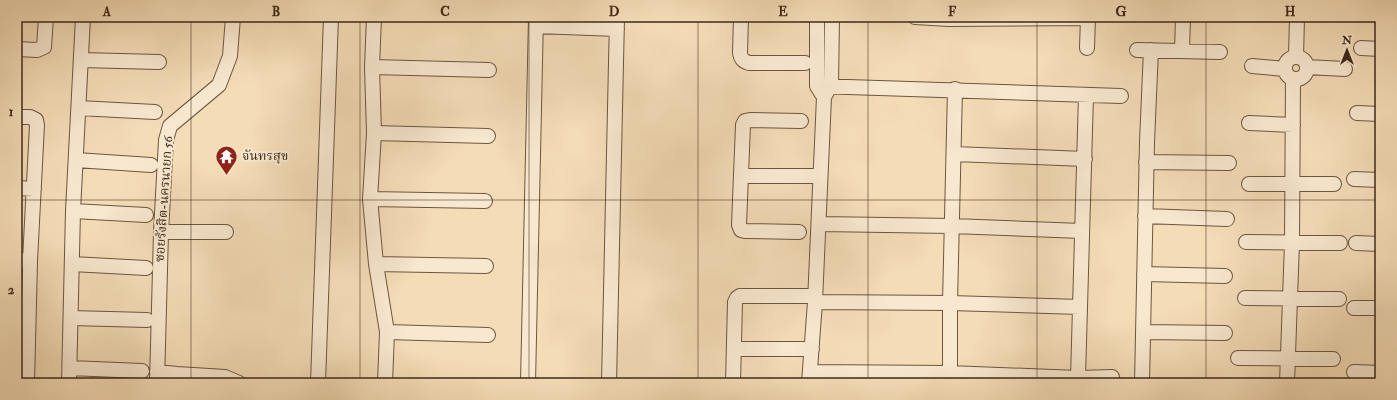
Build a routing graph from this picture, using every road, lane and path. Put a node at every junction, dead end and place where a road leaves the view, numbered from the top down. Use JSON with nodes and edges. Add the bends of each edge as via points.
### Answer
{"nodes":[{"id":1,"x":46,"y":17,"type":"edge"},
{"id":2,"x":83,"y":17,"type":"edge"},
{"id":3,"x":233,"y":17,"type":"edge"},
{"id":4,"x":331,"y":17,"type":"edge"},
{"id":5,"x":374,"y":17,"type":"edge"},
{"id":6,"x":741,"y":17,"type":"edge"},
{"id":7,"x":817,"y":17,"type":"edge"},
{"id":8,"x":832,"y":17,"type":"edge"},
{"id":9,"x":915,"y":17,"type":"edge"},
{"id":10,"x":1183,"y":17,"type":"edge"},
{"id":11,"x":1297,"y":17,"type":"edge"},
{"id":12,"x":949,"y":18,"type":"edge"},
{"id":13,"x":1017,"y":18,"type":"edge"},
{"id":14,"x":1088,"y":18,"type":"edge"},
{"id":15,"x":536,"y":21,"type":"edge"},
{"id":16,"x":617,"y":23,"type":"edge"},
{"id":17,"x":1088,"y":48,"type":"dead end"},
{"id":18,"x":1361,"y":48,"type":"dead end"},
{"id":19,"x":17,"y":49,"type":"edge"},
{"id":20,"x":1380,"y":49,"type":"edge"},
{"id":21,"x":1182,"y":51,"type":"junction"},
{"id":22,"x":1220,"y":52,"type":"dead end"},
{"id":23,"x":1296,"y":57,"type":"junction"},
{"id":24,"x":81,"y":60,"type":"junction"},
{"id":25,"x":159,"y":62,"type":"dead end"},
{"id":26,"x":804,"y":62,"type":"dead end"},
{"id":27,"x":1252,"y":66,"type":"dead end"},
{"id":28,"x":372,"y":67,"type":"junction"},
{"id":29,"x":1307,"y":67,"type":"junction"},
{"id":30,"x":1345,"y":69,"type":"dead end"},
{"id":31,"x":489,"y":70,"type":"dead end"},
{"id":32,"x":1289,"y":74,"type":"junction"},
{"id":33,"x":824,"y":89,"type":"junction"},
{"id":34,"x":955,"y":90,"type":"junction"},
{"id":35,"x":1086,"y":95,"type":"junction"},
{"id":36,"x":1121,"y":96,"type":"dead end"},
{"id":37,"x":79,"y":108,"type":"junction"},
{"id":38,"x":155,"y":112,"type":"dead end"},
{"id":39,"x":1357,"y":113,"type":"dead end"},
{"id":40,"x":1380,"y":114,"type":"edge"},
{"id":41,"x":17,"y":117,"type":"edge"},
{"id":42,"x":801,"y":121,"type":"dead end"},
{"id":43,"x":1249,"y":123,"type":"dead end"},
{"id":44,"x":1293,"y":125,"type":"junction"},
{"id":45,"x":374,"y":133,"type":"junction"},
{"id":46,"x":488,"y":136,"type":"dead end"},
{"id":47,"x":954,"y":154,"type":"junction"},
{"id":48,"x":1085,"y":159,"type":"junction"},
{"id":49,"x":76,"y":160,"type":"junction"},
{"id":50,"x":1146,"y":162,"type":"junction"},
{"id":51,"x":1229,"y":163,"type":"dead end"},
{"id":52,"x":151,"y":165,"type":"dead end"},
{"id":53,"x":741,"y":176,"type":"junction"},
{"id":54,"x":820,"y":176,"type":"junction"},
{"id":55,"x":1354,"y":179,"type":"dead end"},
{"id":56,"x":1380,"y":180,"type":"edge"},
{"id":57,"x":1249,"y":184,"type":"dead end"},
{"id":58,"x":1293,"y":184,"type":"junction"},
{"id":59,"x":1334,"y":184,"type":"dead end"},
{"id":60,"x":17,"y":188,"type":"edge"},
{"id":61,"x":34,"y":189,"type":"junction"},
{"id":62,"x":370,"y":199,"type":"junction"},
{"id":63,"x":486,"y":201,"type":"dead end"},
{"id":64,"x":73,"y":211,"type":"junction"},
{"id":65,"x":146,"y":215,"type":"dead end"},
{"id":66,"x":1145,"y":216,"type":"junction"},
{"id":67,"x":1227,"y":219,"type":"dead end"},
{"id":68,"x":819,"y":224,"type":"junction"},
{"id":69,"x":952,"y":226,"type":"junction"},
{"id":70,"x":1082,"y":231,"type":"junction"},
{"id":71,"x":161,"y":232,"type":"junction"},
{"id":72,"x":226,"y":232,"type":"dead end"},
{"id":73,"x":799,"y":232,"type":"dead end"},
{"id":74,"x":1246,"y":242,"type":"dead end"},
{"id":75,"x":1292,"y":242,"type":"junction"},
{"id":76,"x":1340,"y":243,"type":"dead end"},
{"id":77,"x":1356,"y":243,"type":"dead end"},
{"id":78,"x":1380,"y":244,"type":"edge"},
{"id":79,"x":23,"y":260,"type":"edge"},
{"id":80,"x":72,"y":264,"type":"junction"},
{"id":81,"x":376,"y":264,"type":"junction"},
{"id":82,"x":486,"y":266,"type":"dead end"},
{"id":83,"x":146,"y":268,"type":"dead end"},
{"id":84,"x":1144,"y":274,"type":"junction"},
{"id":85,"x":1225,"y":276,"type":"dead end"},
{"id":86,"x":1245,"y":298,"type":"dead end"},
{"id":87,"x":815,"y":299,"type":"junction"},
{"id":88,"x":1340,"y":299,"type":"dead end"},
{"id":89,"x":1290,"y":300,"type":"junction"},
{"id":90,"x":950,"y":303,"type":"junction"},
{"id":91,"x":1080,"y":307,"type":"junction"},
{"id":92,"x":1354,"y":308,"type":"dead end"},
{"id":93,"x":1380,"y":308,"type":"edge"},
{"id":94,"x":71,"y":318,"type":"junction"},
{"id":95,"x":147,"y":320,"type":"dead end"},
{"id":96,"x":23,"y":328,"type":"edge"},
{"id":97,"x":387,"y":332,"type":"junction"},
{"id":98,"x":1143,"y":332,"type":"junction"},
{"id":99,"x":1225,"y":333,"type":"dead end"},
{"id":100,"x":488,"y":335,"type":"dead end"},
{"id":101,"x":734,"y":349,"type":"junction"},
{"id":102,"x":812,"y":349,"type":"junction"},
{"id":103,"x":1238,"y":358,"type":"dead end"},
{"id":104,"x":1288,"y":358,"type":"junction"},
{"id":105,"x":1333,"y":359,"type":"dead end"},
{"id":106,"x":70,"y":368,"type":"junction"},
{"id":107,"x":142,"y":371,"type":"dead end"},
{"id":108,"x":1354,"y":372,"type":"dead end"},
{"id":109,"x":1380,"y":373,"type":"edge"},
{"id":110,"x":157,"y":377,"type":"edge"},
{"id":111,"x":1112,"y":377,"type":"dead end"},
{"id":112,"x":810,"y":378,"type":"edge"},
{"id":113,"x":949,"y":378,"type":"edge"},
{"id":114,"x":1078,"y":378,"type":"junction"},
{"id":115,"x":177,"y":379,"type":"edge"},
{"id":116,"x":27,"y":383,"type":"edge"},
{"id":117,"x":69,"y":383,"type":"edge"},
{"id":118,"x":238,"y":383,"type":"edge"},
{"id":119,"x":318,"y":383,"type":"edge"},
{"id":120,"x":385,"y":383,"type":"edge"},
{"id":121,"x":528,"y":383,"type":"edge"},
{"id":122,"x":608,"y":383,"type":"edge"},
{"id":123,"x":733,"y":383,"type":"edge"},
{"id":124,"x":1142,"y":383,"type":"edge"},
{"id":125,"x":1287,"y":383,"type":"edge"}],
"edges":[{"from":1,"to":19,"type":"street","via":[[44,47],[37,50]]},
{"from":2,"to":24,"type":"street"},
{"from":3,"to":71,"type":"street","name":"ซอยรังสิต-นครนายก 56","via":[[230,56],[219,85],[170,126],[166,140]]},
{"from":4,"to":119,"type":"street"},
{"from":5,"to":28,"type":"street"},
{"from":6,"to":26,"type":"street","via":[[740,53],[744,62]]},
{"from":7,"to":33,"type":"street"},
{"from":8,"to":33,"type":"street"},
{"from":9,"to":12,"type":"street"},
{"from":10,"to":21,"type":"street"},
{"from":11,"to":23,"type":"street"},
{"from":12,"to":13,"type":"street"},
{"from":13,"to":14,"type":"street"},
{"from":14,"to":17,"type":"street"},
{"from":15,"to":16,"type":"street"},
{"from":15,"to":121,"type":"street"},
{"from":16,"to":122,"type":"street"},
{"from":18,"to":20,"type":"street"},
{"from":21,"to":22,"type":"street"},
{"from":21,"to":50,"type":"street","via":[[1144,50]]},
{"from":23,"to":29,"type":"street","via":[[1305,62]]},
{"from":23,"to":32,"type":"street","via":[[1290,58],[1286,63]]},
{"from":24,"to":25,"type":"street"},
{"from":24,"to":37,"type":"street"},
{"from":27,"to":32,"type":"street"},
{"from":28,"to":31,"type":"street"},
{"from":28,"to":45,"type":"street"},
{"from":29,"to":30,"type":"street"},
{"from":29,"to":32,"type":"street","via":[[1301,78]]},
{"from":32,"to":44,"type":"street"},
{"from":33,"to":34,"type":"street"},
{"from":33,"to":54,"type":"street"},
{"from":34,"to":35,"type":"street"},
{"from":34,"to":47,"type":"street"},
{"from":35,"to":36,"type":"street"},
{"from":35,"to":48,"type":"street"},
{"from":37,"to":38,"type":"street"},
{"from":37,"to":49,"type":"street"},
{"from":39,"to":40,"type":"street"},
{"from":41,"to":61,"type":"street","via":[[30,117],[36,120]]},
{"from":42,"to":53,"type":"street","via":[[745,121]]},
{"from":43,"to":44,"type":"street"},
{"from":44,"to":58,"type":"street"},
{"from":45,"to":46,"type":"street"},
{"from":45,"to":62,"type":"street"},
{"from":47,"to":48,"type":"street"},
{"from":47,"to":69,"type":"street"},
{"from":48,"to":70,"type":"street"},
{"from":49,"to":52,"type":"street"},
{"from":49,"to":64,"type":"street"},
{"from":50,"to":51,"type":"street"},
{"from":50,"to":66,"type":"street"},
{"from":53,"to":54,"type":"street"},
{"from":53,"to":73,"type":"street","via":[[741,230]]},
{"from":54,"to":68,"type":"street"},
{"from":55,"to":56,"type":"street"},
{"from":57,"to":58,"type":"street"},
{"from":58,"to":59,"type":"street"},
{"from":58,"to":75,"type":"street"},
{"from":60,"to":61,"type":"street"},
{"from":61,"to":79,"type":"street"},
{"from":62,"to":63,"type":"street"},
{"from":62,"to":81,"type":"street"},
{"from":64,"to":65,"type":"street"},
{"from":64,"to":80,"type":"street"},
{"from":66,"to":67,"type":"street"},
{"from":66,"to":84,"type":"street"},
{"from":68,"to":69,"type":"street"},
{"from":68,"to":87,"type":"street"},
{"from":69,"to":70,"type":"street"},
{"from":69,"to":90,"type":"street"},
{"from":70,"to":91,"type":"street"},
{"from":71,"to":72,"type":"street"},
{"from":71,"to":110,"type":"street","name":"ซอยรังสิต-นครนายก 56"},
{"from":74,"to":75,"type":"street"},
{"from":75,"to":76,"type":"street"},
{"from":75,"to":89,"type":"street"},
{"from":77,"to":78,"type":"street"},
{"from":79,"to":96,"type":"street"},
{"from":80,"to":83,"type":"street"},
{"from":80,"to":94,"type":"street"},
{"from":81,"to":82,"type":"street"},
{"from":81,"to":97,"type":"street"},
{"from":84,"to":85,"type":"street"},
{"from":84,"to":98,"type":"street"},
{"from":86,"to":89,"type":"street"},
{"from":87,"to":90,"type":"street"},
{"from":87,"to":101,"type":"street","via":[[740,296],[735,302]]},
{"from":87,"to":102,"type":"street"},
{"from":88,"to":89,"type":"street"},
{"from":89,"to":104,"type":"street"},
{"from":90,"to":91,"type":"street"},
{"from":90,"to":113,"type":"street"},
{"from":91,"to":114,"type":"street"},
{"from":92,"to":93,"type":"street"},
{"from":94,"to":95,"type":"street"},
{"from":94,"to":106,"type":"street"},
{"from":96,"to":116,"type":"street"},
{"from":97,"to":100,"type":"street"},
{"from":97,"to":120,"type":"street"},
{"from":98,"to":99,"type":"street"},
{"from":98,"to":124,"type":"street"},
{"from":101,"to":102,"type":"street"},
{"from":101,"to":123,"type":"street"},
{"from":102,"to":112,"type":"street"},
{"from":103,"to":104,"type":"street"},
{"from":104,"to":105,"type":"street"},
{"from":104,"to":125,"type":"street"},
{"from":106,"to":107,"type":"street"},
{"from":106,"to":117,"type":"street"},
{"from":108,"to":109,"type":"street"},
{"from":110,"to":115,"type":"street"},
{"from":111,"to":114,"type":"street"},
{"from":112,"to":113,"type":"street"},
{"from":113,"to":114,"type":"street"},
{"from":115,"to":118,"type":"street","via":[[225,377]]}]}
